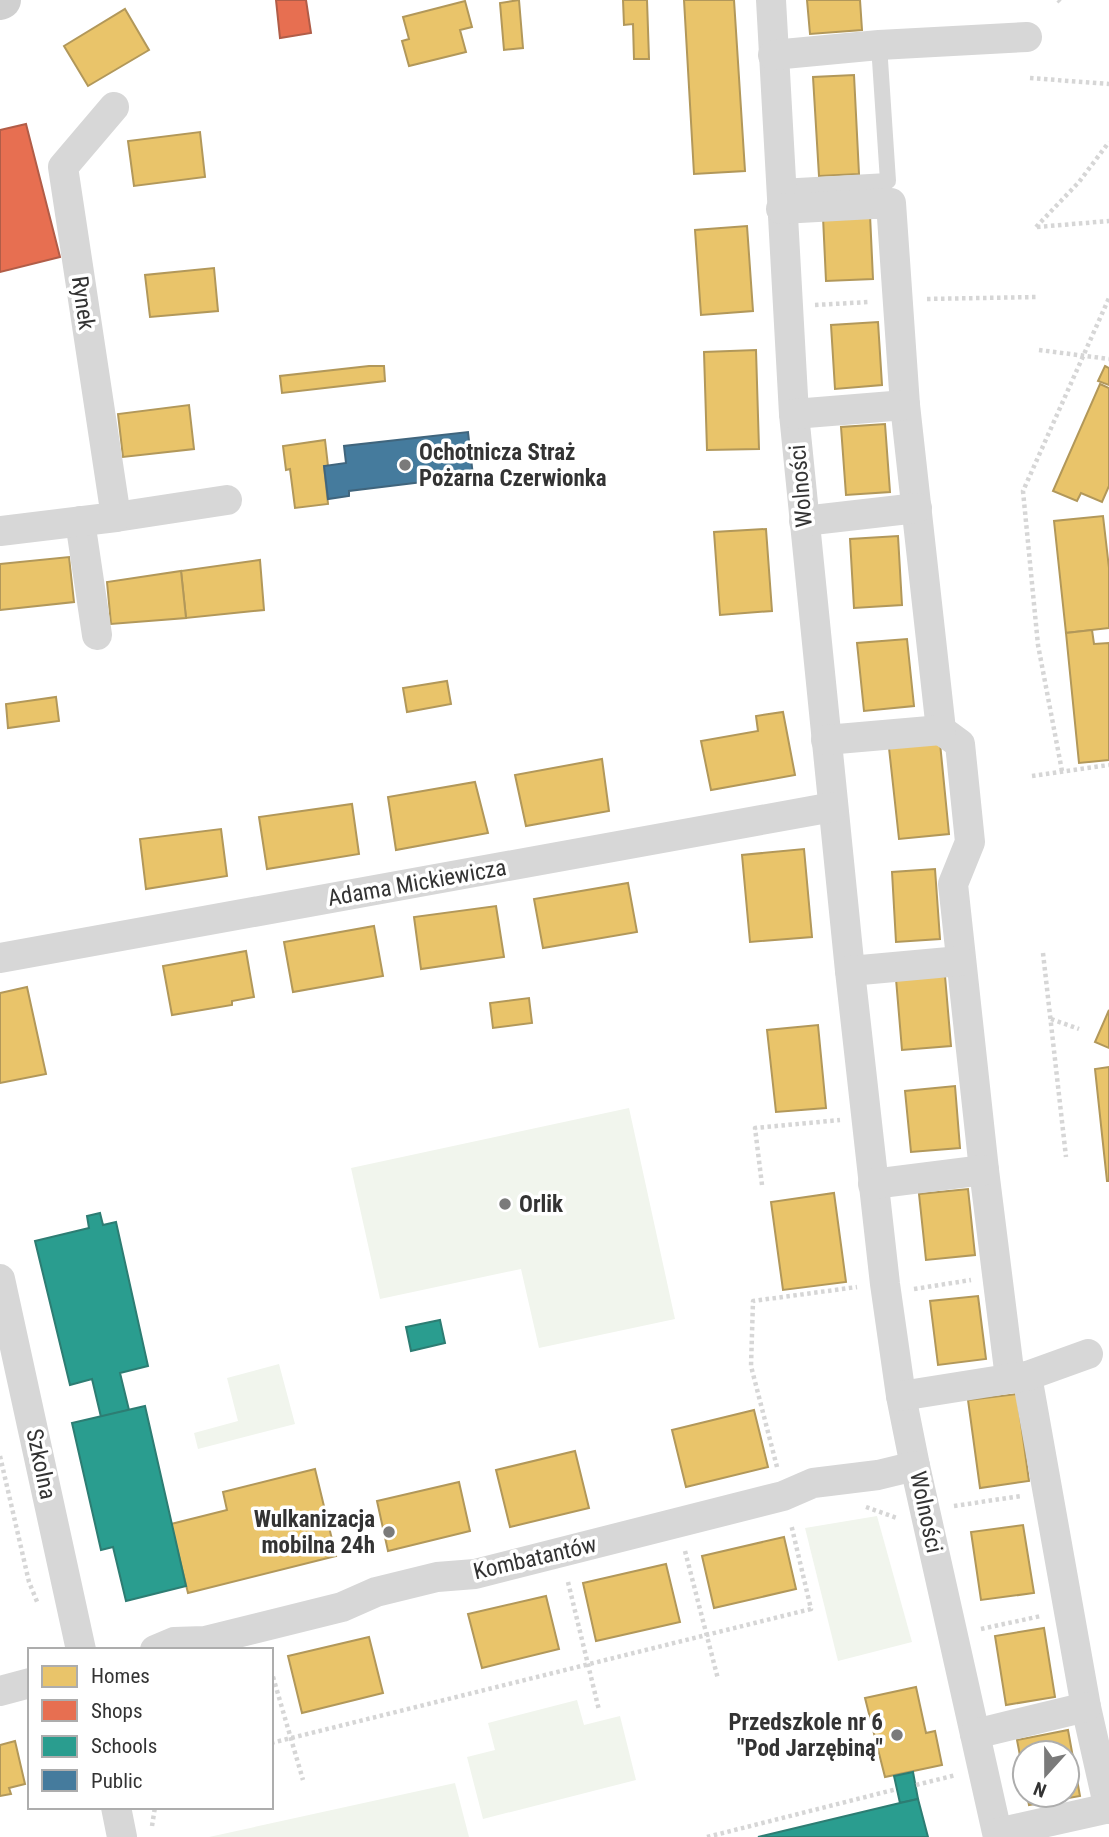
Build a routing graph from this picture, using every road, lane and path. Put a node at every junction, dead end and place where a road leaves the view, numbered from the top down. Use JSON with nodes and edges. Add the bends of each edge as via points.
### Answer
{"nodes":[{"id":1,"x":771,"y":0,"type":"edge"},
{"id":2,"x":1027,"y":37,"type":"dead end"},
{"id":3,"x":879,"y":45,"type":"junction"},
{"id":4,"x":773,"y":55,"type":"junction"},
{"id":5,"x":1030,"y":78,"type":"dead end"},
{"id":6,"x":1109,"y":84,"type":"edge"},
{"id":7,"x":114,"y":107,"type":"dead end"},
{"id":8,"x":1109,"y":142,"type":"edge"},
{"id":9,"x":780,"y":198,"type":"junction"},
{"id":10,"x":1109,"y":221,"type":"edge"},
{"id":11,"x":1109,"y":298,"type":"edge"},
{"id":12,"x":1040,"y":349,"type":"dead end"},
{"id":13,"x":1083,"y":356,"type":"junction"},
{"id":14,"x":1109,"y":359,"type":"edge"},
{"id":15,"x":905,"y":405,"type":"junction"},
{"id":16,"x":794,"y":414,"type":"junction"},
{"id":17,"x":227,"y":500,"type":"dead end"},
{"id":18,"x":917,"y":508,"type":"junction"},
{"id":19,"x":116,"y":517,"type":"junction"},
{"id":20,"x":80,"y":521,"type":"junction"},
{"id":21,"x":804,"y":521,"type":"junction"},
{"id":22,"x":12,"y":523,"type":"edge"},
{"id":23,"x":97,"y":635,"type":"dead end"},
{"id":24,"x":941,"y":730,"type":"junction"},
{"id":25,"x":826,"y":740,"type":"junction"},
{"id":26,"x":1109,"y":765,"type":"edge"},
{"id":27,"x":1062,"y":771,"type":"junction"},
{"id":28,"x":1032,"y":776,"type":"dead end"},
{"id":29,"x":833,"y":807,"type":"junction"},
{"id":30,"x":1043,"y":953,"type":"dead end"},
{"id":31,"x":0,"y":958,"type":"edge"},
{"id":32,"x":960,"y":961,"type":"junction"},
{"id":33,"x":850,"y":971,"type":"junction"},
{"id":34,"x":1051,"y":1019,"type":"junction"},
{"id":35,"x":1079,"y":1029,"type":"dead end"},
{"id":36,"x":846,"y":1120,"type":"dead end"},
{"id":37,"x":1066,"y":1157,"type":"dead end"},
{"id":38,"x":984,"y":1170,"type":"junction"},
{"id":39,"x":873,"y":1184,"type":"junction"},
{"id":40,"x":762,"y":1185,"type":"dead end"},
{"id":41,"x":998,"y":1276,"type":"junction"},
{"id":42,"x":0,"y":1279,"type":"edge"},
{"id":43,"x":866,"y":1286,"type":"dead end"},
{"id":44,"x":902,"y":1290,"type":"dead end"},
{"id":45,"x":1088,"y":1353,"type":"dead end"},
{"id":46,"x":1019,"y":1377,"type":"junction"},
{"id":47,"x":901,"y":1396,"type":"junction"},
{"id":48,"x":0,"y":1456,"type":"edge"},
{"id":49,"x":915,"y":1466,"type":"junction"},
{"id":50,"x":780,"y":1478,"type":"dead end"},
{"id":51,"x":1047,"y":1493,"type":"junction"},
{"id":52,"x":858,"y":1504,"type":"dead end"},
{"id":53,"x":789,"y":1515,"type":"dead end"},
{"id":54,"x":917,"y":1516,"type":"junction"},
{"id":55,"x":683,"y":1541,"type":"dead end"},
{"id":56,"x":565,"y":1570,"type":"dead end"},
{"id":57,"x":1069,"y":1610,"type":"junction"},
{"id":58,"x":43,"y":1616,"type":"dead end"},
{"id":59,"x":970,"y":1632,"type":"dead end"},
{"id":60,"x":706,"y":1635,"type":"junction"},
{"id":61,"x":81,"y":1648,"type":"edge"},
{"id":62,"x":160,"y":1648,"type":"edge"},
{"id":63,"x":587,"y":1664,"type":"junction"},
{"id":64,"x":273,"y":1677,"type":"edge"},
{"id":65,"x":718,"y":1679,"type":"dead end"},
{"id":66,"x":28,"y":1684,"type":"edge"},
{"id":67,"x":0,"y":1691,"type":"edge"},
{"id":68,"x":1086,"y":1707,"type":"junction"},
{"id":69,"x":599,"y":1710,"type":"dead end"},
{"id":70,"x":975,"y":1734,"type":"junction"},
{"id":71,"x":290,"y":1739,"type":"junction"},
{"id":72,"x":273,"y":1743,"type":"edge"},
{"id":73,"x":964,"y":1773,"type":"dead end"},
{"id":74,"x":303,"y":1780,"type":"dead end"},
{"id":75,"x":916,"y":1785,"type":"dead end"},
{"id":76,"x":897,"y":1789,"type":"dead end"},
{"id":77,"x":1109,"y":1808,"type":"edge"},
{"id":78,"x":116,"y":1809,"type":"edge"},
{"id":79,"x":155,"y":1809,"type":"edge"},
{"id":80,"x":998,"y":1835,"type":"edge"},
{"id":81,"x":122,"y":1837,"type":"edge"},
{"id":82,"x":154,"y":1837,"type":"edge"},
{"id":83,"x":706,"y":1837,"type":"edge"}],
"edges":[{"from":1,"to":4,"type":"street","name":"Wolności"},
{"from":2,"to":3,"type":"street"},
{"from":3,"to":4,"type":"street"},
{"from":3,"to":9,"type":"lane","via":[[888,181]]},
{"from":4,"to":9,"type":"street","name":"Wolności"},
{"from":5,"to":6,"type":"path"},
{"from":7,"to":19,"type":"street","name":"Rynek","via":[[63,167]]},
{"from":8,"to":10,"type":"path","via":[[1036,227]]},
{"from":9,"to":15,"type":"street","via":[[891,203]]},
{"from":9,"to":16,"type":"street","name":"Wolności"},
{"from":11,"to":13,"type":"path"},
{"from":12,"to":13,"type":"path"},
{"from":13,"to":14,"type":"path"},
{"from":13,"to":27,"type":"path","via":[[1023,491],[1038,645]]},
{"from":15,"to":16,"type":"street"},
{"from":15,"to":18,"type":"street"},
{"from":16,"to":21,"type":"street","name":"Wolności"},
{"from":17,"to":19,"type":"street"},
{"from":18,"to":21,"type":"street"},
{"from":18,"to":24,"type":"street"},
{"from":19,"to":20,"type":"street"},
{"from":20,"to":22,"type":"street"},
{"from":20,"to":23,"type":"street"},
{"from":21,"to":25,"type":"street","name":"Wolności"},
{"from":24,"to":25,"type":"street"},
{"from":24,"to":32,"type":"street","via":[[960,744],[970,842],[953,884]]},
{"from":25,"to":29,"type":"street","name":"Wolności"},
{"from":26,"to":27,"type":"path"},
{"from":27,"to":28,"type":"path"},
{"from":29,"to":31,"type":"street","name":"Adama Mickiewicza"},
{"from":29,"to":33,"type":"street","name":"Wolności"},
{"from":30,"to":34,"type":"path"},
{"from":32,"to":33,"type":"street"},
{"from":32,"to":38,"type":"street"},
{"from":33,"to":39,"type":"street","name":"Wolności"},
{"from":34,"to":35,"type":"path"},
{"from":34,"to":37,"type":"path"},
{"from":36,"to":40,"type":"path","via":[[755,1128]]},
{"from":38,"to":39,"type":"street"},
{"from":38,"to":41,"type":"street"},
{"from":39,"to":47,"type":"street","name":"Wolności"},
{"from":41,"to":44,"type":"path"},
{"from":41,"to":46,"type":"street"},
{"from":42,"to":61,"type":"street","name":"Szkolna"},
{"from":43,"to":50,"type":"path","via":[[753,1301],[751,1366]]},
{"from":45,"to":46,"type":"street"},
{"from":46,"to":47,"type":"street"},
{"from":46,"to":51,"type":"street"},
{"from":47,"to":49,"type":"street","name":"Wolności"},
{"from":48,"to":58,"type":"path","via":[[29,1582]]},
{"from":49,"to":54,"type":"street","name":"Wolności"},
{"from":49,"to":62,"type":"street","name":"Kombatantów","via":[[813,1483],[769,1500],[475,1574],[437,1577],[376,1592],[342,1607],[205,1641],[174,1642]]},
{"from":51,"to":54,"type":"path"},
{"from":51,"to":57,"type":"street"},
{"from":52,"to":54,"type":"path"},
{"from":53,"to":60,"type":"path","via":[[811,1609]]},
{"from":54,"to":70,"type":"street","name":"Wolności"},
{"from":55,"to":60,"type":"path"},
{"from":56,"to":63,"type":"path"},
{"from":57,"to":59,"type":"path"},
{"from":57,"to":68,"type":"street"},
{"from":60,"to":63,"type":"path"},
{"from":60,"to":65,"type":"path"},
{"from":63,"to":69,"type":"path"},
{"from":63,"to":71,"type":"path"},
{"from":64,"to":71,"type":"path"},
{"from":66,"to":67,"type":"street"},
{"from":68,"to":70,"type":"street"},
{"from":68,"to":77,"type":"street"},
{"from":70,"to":80,"type":"street","name":"Wolności"},
{"from":71,"to":72,"type":"path"},
{"from":71,"to":74,"type":"path"},
{"from":73,"to":75,"type":"path"},
{"from":76,"to":83,"type":"path"},
{"from":77,"to":80,"type":"street"},
{"from":78,"to":81,"type":"street"},
{"from":79,"to":82,"type":"path"}]}
